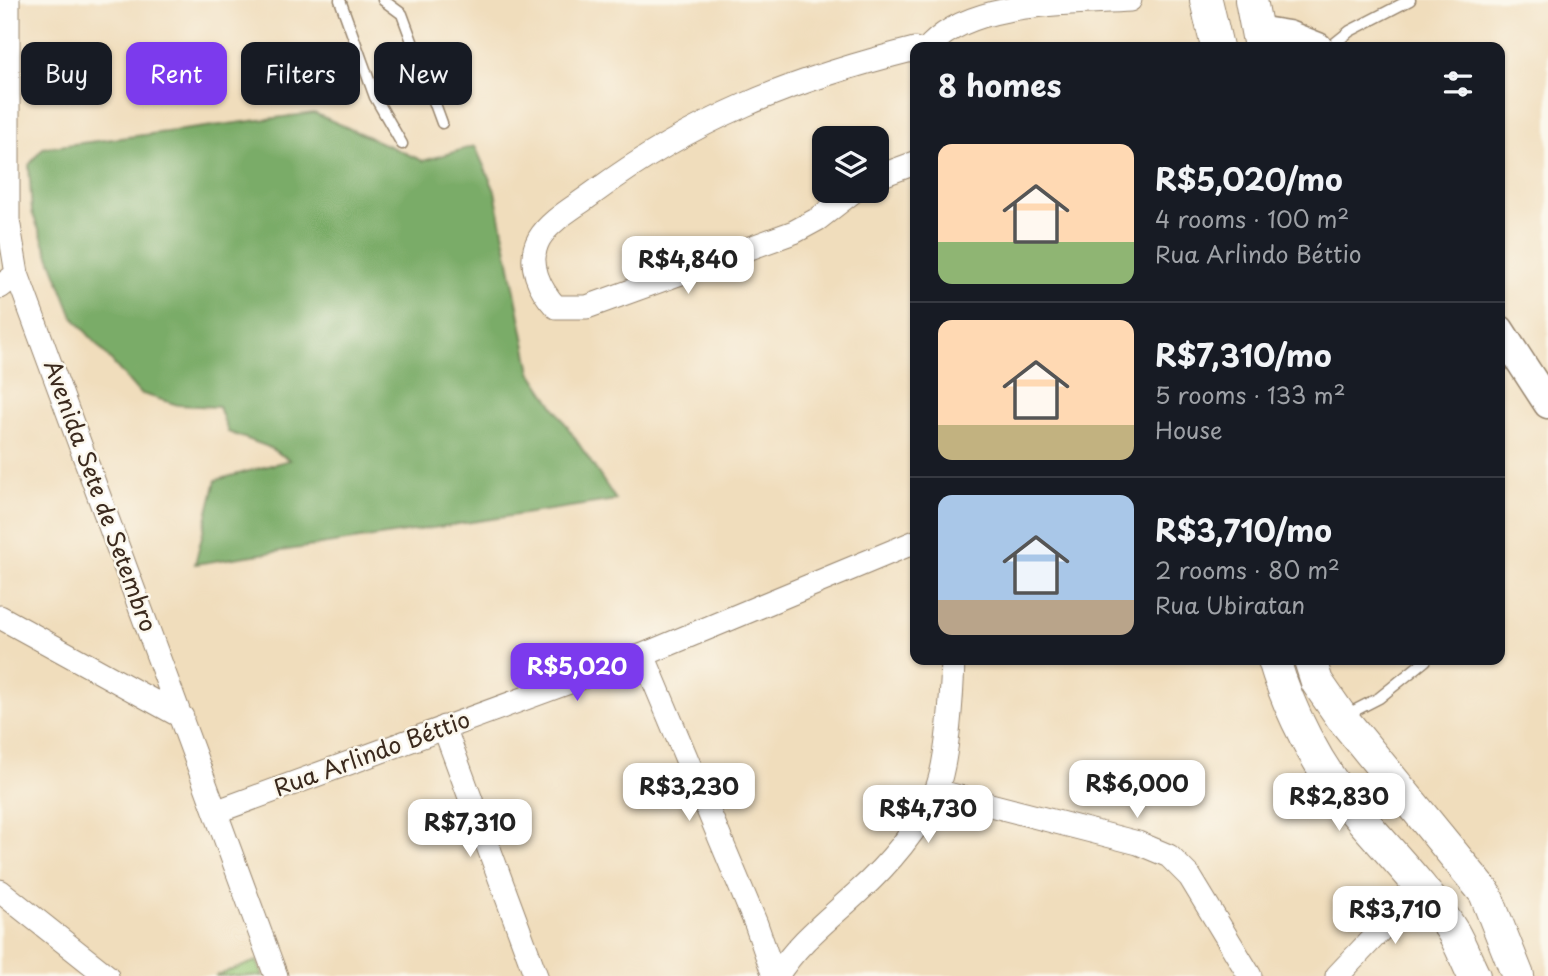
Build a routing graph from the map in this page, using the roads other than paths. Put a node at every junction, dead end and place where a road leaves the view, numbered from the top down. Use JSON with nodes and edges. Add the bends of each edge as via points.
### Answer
{"nodes":[{"id":1,"x":8,"y":0,"type":"edge"},
{"id":2,"x":340,"y":0,"type":"edge"},
{"id":3,"x":383,"y":0,"type":"edge"},
{"id":4,"x":1130,"y":0,"type":"edge"},
{"id":5,"x":1206,"y":0,"type":"edge"},
{"id":6,"x":1410,"y":0,"type":"edge"},
{"id":7,"x":1256,"y":26,"type":"edge"},
{"id":8,"x":931,"y":42,"type":"edge"},
{"id":9,"x":1216,"y":42,"type":"edge"},
{"id":10,"x":1306,"y":42,"type":"edge"},
{"id":11,"x":1336,"y":42,"type":"edge"},
{"id":12,"x":910,"y":51,"type":"edge"},
{"id":13,"x":442,"y":123,"type":"dead end"},
{"id":14,"x":401,"y":144,"type":"dead end"},
{"id":15,"x":910,"y":165,"type":"edge"},
{"id":16,"x":889,"y":173,"type":"edge"},
{"id":17,"x":839,"y":203,"type":"edge"},
{"id":18,"x":8,"y":281,"type":"edge"},
{"id":19,"x":1505,"y":338,"type":"edge"},
{"id":20,"x":1548,"y":404,"type":"edge"},
{"id":21,"x":910,"y":544,"type":"edge"},
{"id":22,"x":0,"y":617,"type":"edge"},
{"id":23,"x":643,"y":655,"type":"junction"},
{"id":24,"x":953,"y":665,"type":"edge"},
{"id":25,"x":1276,"y":665,"type":"edge"},
{"id":26,"x":1312,"y":665,"type":"edge"},
{"id":27,"x":1420,"y":665,"type":"edge"},
{"id":28,"x":182,"y":717,"type":"junction"},
{"id":29,"x":1342,"y":718,"type":"junction"},
{"id":30,"x":444,"y":727,"type":"junction"},
{"id":31,"x":936,"y":791,"type":"junction"},
{"id":32,"x":218,"y":811,"type":"junction"},
{"id":33,"x":1421,"y":887,"type":"junction"},
{"id":34,"x":0,"y":891,"type":"edge"},
{"id":35,"x":107,"y":976,"type":"edge"},
{"id":36,"x":276,"y":976,"type":"edge"},
{"id":37,"x":536,"y":976,"type":"edge"},
{"id":38,"x":775,"y":976,"type":"edge"},
{"id":39,"x":1250,"y":976,"type":"edge"},
{"id":40,"x":1337,"y":976,"type":"edge"},
{"id":41,"x":1474,"y":976,"type":"edge"},
{"id":42,"x":1518,"y":976,"type":"edge"}],
"edges":[{"from":1,"to":18,"type":"street","name":"Avenida Sete de Setembro"},
{"from":2,"to":14,"type":"lane","via":[[375,97]]},
{"from":3,"to":13,"type":"lane","via":[[402,14]]},
{"from":4,"to":8,"type":"street","via":[[992,14],[944,31]]},
{"from":5,"to":9,"type":"main road"},
{"from":6,"to":11,"type":"lane"},
{"from":7,"to":10,"type":"street"},
{"from":12,"to":17,"type":"street","via":[[790,84],[660,147],[557,220],[534,254],[536,273],[556,307],[587,307],[794,232]]},
{"from":15,"to":16,"type":"street"},
{"from":18,"to":28,"type":"street","name":"Avenida Sete de Setembro"},
{"from":19,"to":20,"type":"street"},
{"from":21,"to":23,"type":"street","name":"Rua Arlindo Béttio"},
{"from":22,"to":28,"type":"street"},
{"from":23,"to":30,"type":"street","name":"Rua Arlindo Béttio"},
{"from":23,"to":38,"type":"street"},
{"from":24,"to":31,"type":"street","via":[[947,735]]},
{"from":25,"to":33,"type":"main road","via":[[1296,718],[1322,764],[1349,804]]},
{"from":26,"to":29,"type":"main road","via":[[1317,682]]},
{"from":27,"to":29,"type":"lane","via":[[1379,698]]},
{"from":28,"to":32,"type":"street","name":"Avenida Sete de Setembro"},
{"from":29,"to":42,"type":"main road","via":[[1485,893]]},
{"from":30,"to":32,"type":"street","name":"Rua Arlindo Béttio"},
{"from":30,"to":37,"type":"street"},
{"from":31,"to":38,"type":"street","via":[[902,845],[861,890],[793,951]]},
{"from":31,"to":39,"type":"street","via":[[1138,843],[1169,856],[1190,877]]},
{"from":32,"to":36,"type":"street","name":"Avenida Sete de Setembro"},
{"from":33,"to":40,"type":"street"},
{"from":33,"to":41,"type":"main road","via":[[1453,933]]},
{"from":34,"to":35,"type":"street"}]}
